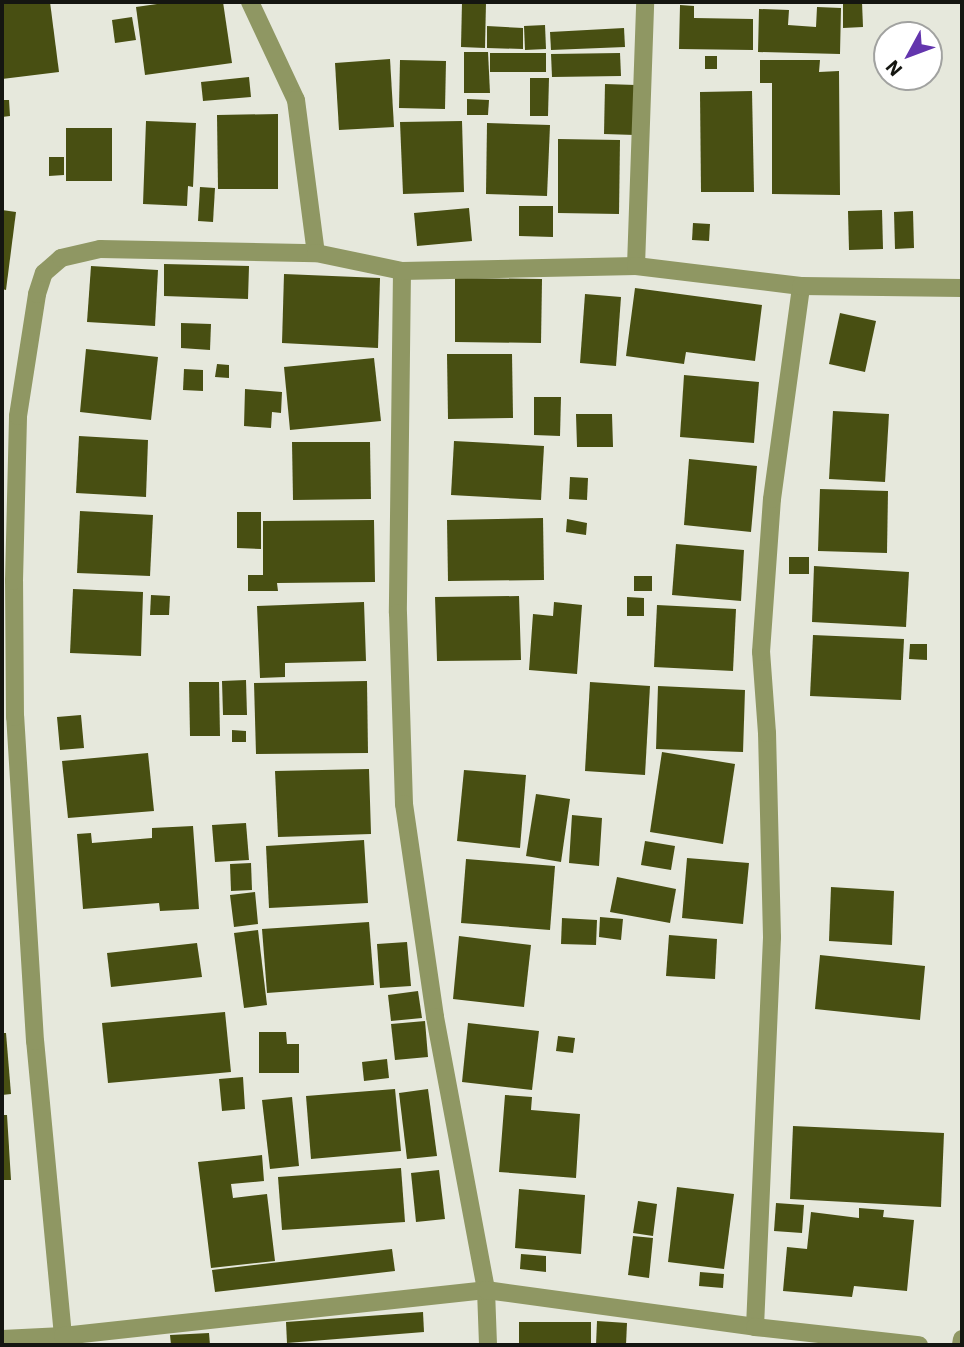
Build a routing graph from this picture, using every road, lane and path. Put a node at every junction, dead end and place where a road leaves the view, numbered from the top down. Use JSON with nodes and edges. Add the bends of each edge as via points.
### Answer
{"nodes":[{"id":1,"x":250,"y":2,"type":"edge"},
{"id":2,"x":645,"y":2,"type":"edge"},
{"id":3,"x":316,"y":253,"type":"junction"},
{"id":4,"x":636,"y":266,"type":"junction"},
{"id":5,"x":402,"y":271,"type":"junction"},
{"id":6,"x":801,"y":286,"type":"junction"},
{"id":7,"x":962,"y":288,"type":"edge"},
{"id":8,"x":8,"y":717,"type":"edge"},
{"id":9,"x":486,"y":1290,"type":"junction"},
{"id":10,"x":755,"y":1327,"type":"junction"},
{"id":11,"x":63,"y":1336,"type":"junction"},
{"id":12,"x":2,"y":1339,"type":"edge"},
{"id":13,"x":962,"y":1339,"type":"edge"},
{"id":14,"x":488,"y":1345,"type":"edge"},
{"id":15,"x":919,"y":1345,"type":"edge"},
{"id":16,"x":961,"y":1345,"type":"edge"}],
"edges":[{"from":1,"to":3,"type":"street","via":[[296,100]]},
{"from":2,"to":4,"type":"street"},
{"from":3,"to":5,"type":"street"},
{"from":3,"to":8,"type":"street","via":[[100,249],[61,258],[44,273],[18,416]]},
{"from":4,"to":5,"type":"street"},
{"from":4,"to":6,"type":"street"},
{"from":5,"to":9,"type":"street","via":[[398,613],[404,804],[435,1017]]},
{"from":6,"to":7,"type":"street"},
{"from":6,"to":10,"type":"street","via":[[772,499],[761,652],[772,937]]},
{"from":8,"to":11,"type":"street"},
{"from":9,"to":10,"type":"street"},
{"from":9,"to":11,"type":"street"},
{"from":9,"to":14,"type":"street"},
{"from":10,"to":15,"type":"street"},
{"from":11,"to":12,"type":"street"},
{"from":13,"to":16,"type":"street"}]}
